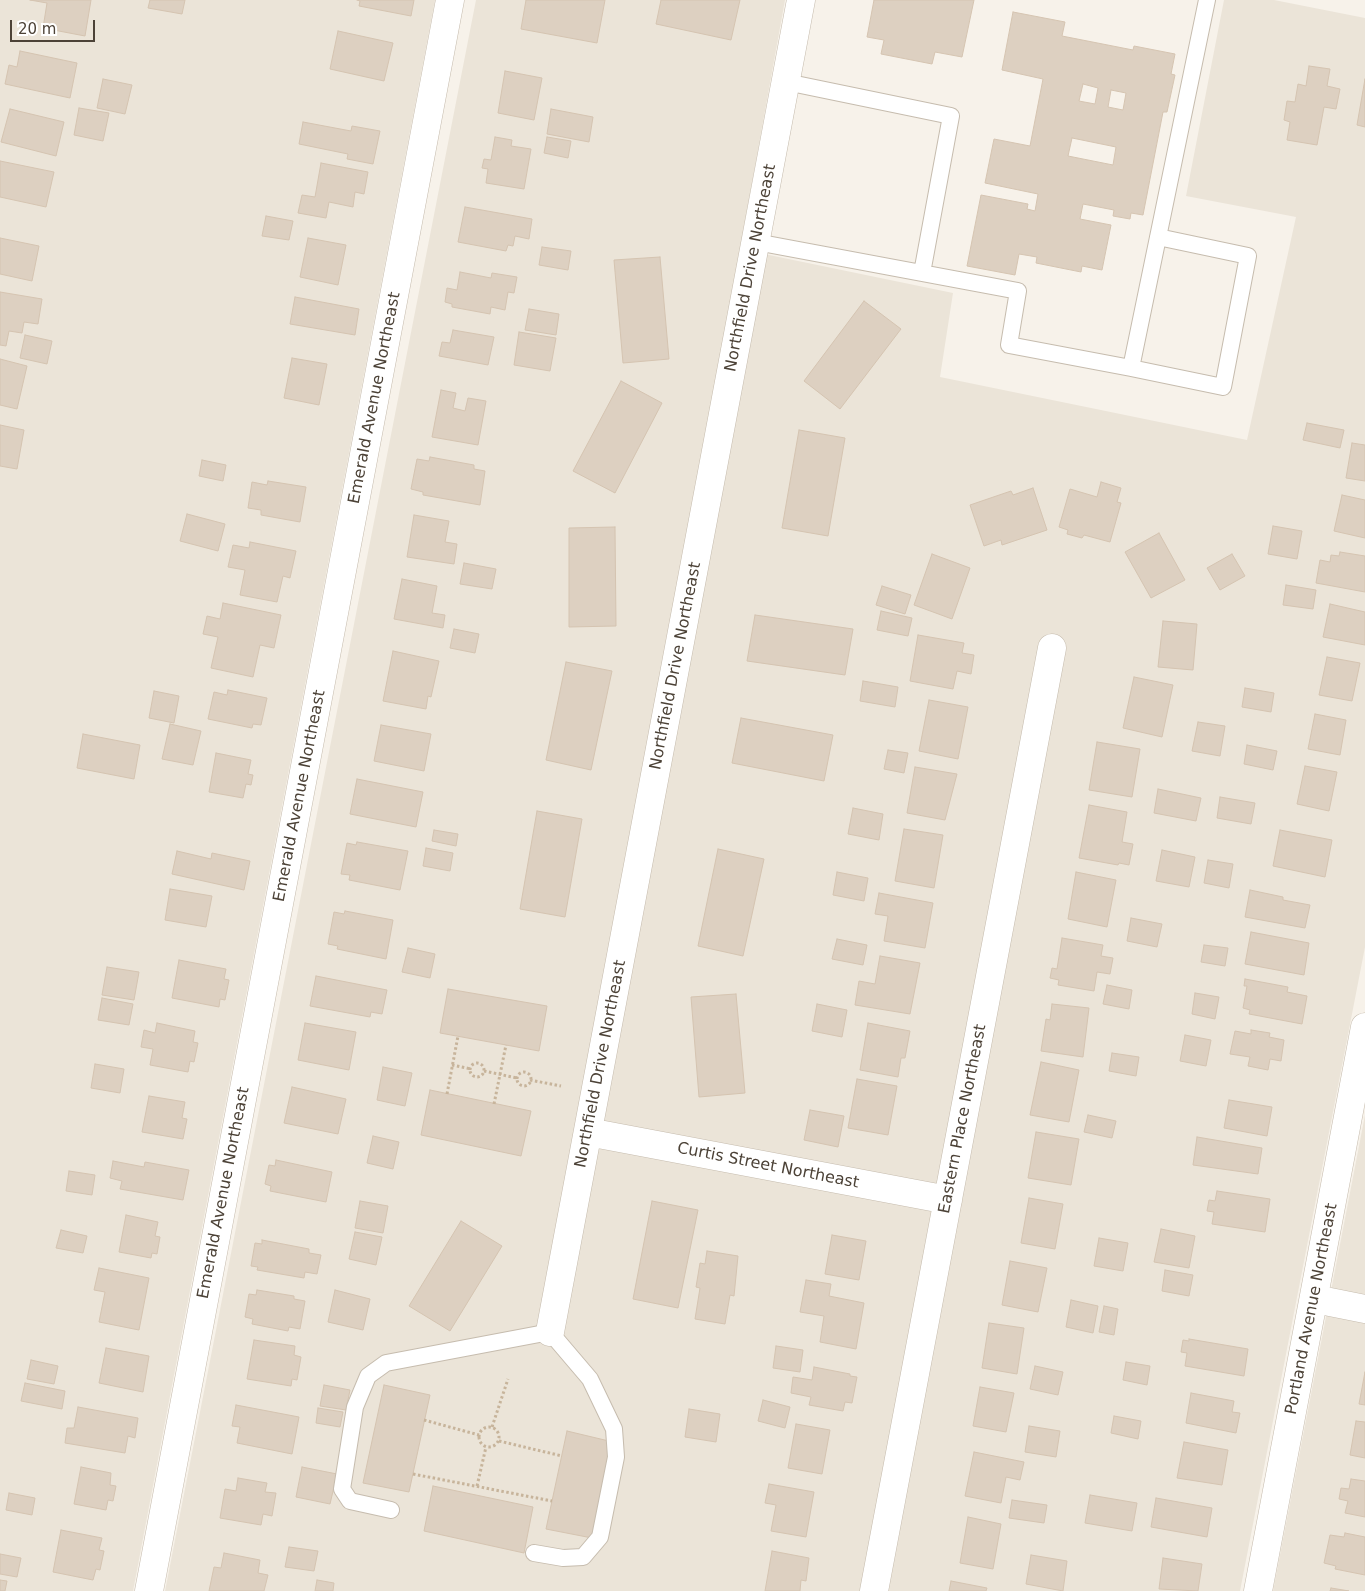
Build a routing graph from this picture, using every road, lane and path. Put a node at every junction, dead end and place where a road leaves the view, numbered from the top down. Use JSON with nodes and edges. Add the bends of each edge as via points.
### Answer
{"nodes":[{"id":1,"x":450,"y":0,"type":"edge"},
{"id":2,"x":801,"y":0,"type":"edge"},
{"id":3,"x":1207,"y":0,"type":"edge"},
{"id":4,"x":786,"y":82,"type":"junction"},
{"id":5,"x":1158,"y":237,"type":"junction"},
{"id":6,"x":756,"y":242,"type":"junction"},
{"id":7,"x":922,"y":273,"type":"junction"},
{"id":8,"x":1131,"y":368,"type":"junction"},
{"id":9,"x":1052,"y":648,"type":"dead end"},
{"id":10,"x":1365,"y":1026,"type":"edge"},
{"id":11,"x":458,"y":1036,"type":"dead end"},
{"id":12,"x":506,"y":1045,"type":"dead end"},
{"id":13,"x":452,"y":1065,"type":"junction"},
{"id":14,"x":471,"y":1069,"type":"junction"},
{"id":15,"x":484,"y":1071,"type":"junction"},
{"id":16,"x":500,"y":1074,"type":"junction"},
{"id":17,"x":517,"y":1078,"type":"junction"},
{"id":18,"x":530,"y":1080,"type":"junction"},
{"id":19,"x":561,"y":1086,"type":"dead end"},
{"id":20,"x":447,"y":1094,"type":"dead end"},
{"id":21,"x":494,"y":1104,"type":"dead end"},
{"id":22,"x":588,"y":1132,"type":"junction"},
{"id":23,"x":948,"y":1200,"type":"junction"},
{"id":24,"x":1315,"y":1299,"type":"junction"},
{"id":25,"x":1365,"y":1308,"type":"edge"},
{"id":26,"x":550,"y":1332,"type":"junction"},
{"id":27,"x":508,"y":1379,"type":"dead end"},
{"id":28,"x":424,"y":1420,"type":"dead end"},
{"id":29,"x":492,"y":1427,"type":"junction"},
{"id":30,"x":479,"y":1435,"type":"junction"},
{"id":31,"x":499,"y":1441,"type":"junction"},
{"id":32,"x":486,"y":1447,"type":"junction"},
{"id":33,"x":562,"y":1456,"type":"dead end"},
{"id":34,"x":413,"y":1474,"type":"dead end"},
{"id":35,"x":477,"y":1486,"type":"junction"},
{"id":36,"x":552,"y":1501,"type":"dead end"},
{"id":37,"x":391,"y":1510,"type":"dead end"},
{"id":38,"x":534,"y":1553,"type":"dead end"},
{"id":39,"x":149,"y":1591,"type":"edge"},
{"id":40,"x":874,"y":1591,"type":"edge"},
{"id":41,"x":1258,"y":1591,"type":"edge"}],
"edges":[{"from":1,"to":39,"type":"street","name":"Emerald Avenue Northeast"},
{"from":2,"to":4,"type":"street","name":"Northfield Drive Northeast"},
{"from":3,"to":5,"type":"lane"},
{"from":4,"to":6,"type":"street","name":"Northfield Drive Northeast"},
{"from":4,"to":7,"type":"lane","via":[[951,116]]},
{"from":5,"to":8,"type":"lane"},
{"from":5,"to":8,"type":"lane","via":[[1248,256],[1223,387]]},
{"from":6,"to":7,"type":"lane"},
{"from":6,"to":22,"type":"street","name":"Northfield Drive Northeast"},
{"from":7,"to":8,"type":"lane","via":[[1018,291],[1009,344]]},
{"from":9,"to":23,"type":"street","name":"Eastern Place Northeast"},
{"from":10,"to":24,"type":"street","name":"Portland Avenue Northeast"},
{"from":11,"to":13,"type":"path"},
{"from":12,"to":16,"type":"path"},
{"from":13,"to":14,"type":"path"},
{"from":13,"to":20,"type":"path"},
{"from":14,"to":15,"type":"path","via":[[477,1063]]},
{"from":14,"to":15,"type":"path","via":[[476,1077]]},
{"from":15,"to":16,"type":"path"},
{"from":16,"to":17,"type":"path"},
{"from":16,"to":21,"type":"path"},
{"from":17,"to":18,"type":"path","via":[[524,1072]]},
{"from":17,"to":18,"type":"path","via":[[522,1086]]},
{"from":18,"to":19,"type":"path"},
{"from":22,"to":23,"type":"street","name":"Curtis Street Northeast"},
{"from":22,"to":26,"type":"street","name":"Northfield Drive Northeast"},
{"from":23,"to":40,"type":"street","name":"Eastern Place Northeast"},
{"from":24,"to":25,"type":"street"},
{"from":24,"to":41,"type":"street","name":"Portland Avenue Northeast"},
{"from":26,"to":37,"type":"lane","via":[[386,1363],[368,1376],[355,1407],[342,1489],[350,1501]]},
{"from":26,"to":38,"type":"lane","via":[[590,1380],[614,1429],[616,1457],[600,1537],[583,1557],[563,1558]]},
{"from":27,"to":29,"type":"path"},
{"from":28,"to":30,"type":"path"},
{"from":29,"to":30,"type":"path","via":[[482,1429]]},
{"from":29,"to":31,"type":"path","via":[[498,1431]]},
{"from":30,"to":32,"type":"path","via":[[480,1442]]},
{"from":31,"to":32,"type":"path","via":[[495,1446]]},
{"from":31,"to":33,"type":"path"},
{"from":32,"to":35,"type":"path"},
{"from":34,"to":35,"type":"path"},
{"from":35,"to":36,"type":"path"}]}
